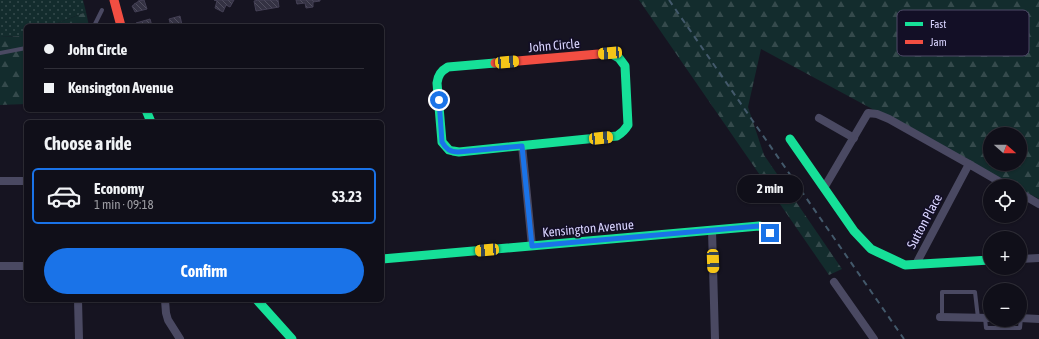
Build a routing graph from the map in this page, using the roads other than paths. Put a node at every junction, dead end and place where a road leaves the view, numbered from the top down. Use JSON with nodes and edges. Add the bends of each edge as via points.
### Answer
{"nodes":[{"id":1,"x":114,"y":0,"type":"edge"},
{"id":2,"x":102,"y":10,"type":"dead end"},
{"id":3,"x":95,"y":24,"type":"edge"},
{"id":4,"x":120,"y":24,"type":"edge"},
{"id":5,"x":24,"y":48,"type":"edge"},
{"id":6,"x":0,"y":53,"type":"edge"},
{"id":7,"x":819,"y":118,"type":"dead end"},
{"id":8,"x":854,"y":138,"type":"junction"},
{"id":9,"x":790,"y":139,"type":"dead end"},
{"id":10,"x":522,"y":146,"type":"junction"},
{"id":11,"x":969,"y":164,"type":"junction"},
{"id":12,"x":995,"y":179,"type":"edge"},
{"id":13,"x":0,"y":181,"type":"edge"},
{"id":14,"x":24,"y":181,"type":"edge"},
{"id":15,"x":824,"y":188,"type":"junction"},
{"id":16,"x":1027,"y":197,"type":"edge"},
{"id":17,"x":1039,"y":204,"type":"edge"},
{"id":18,"x":712,"y":230,"type":"junction"},
{"id":19,"x":770,"y":233,"type":"dead end"},
{"id":20,"x":532,"y":246,"type":"junction"},
{"id":21,"x":1039,"y":258,"type":"edge"},
{"id":22,"x":384,"y":259,"type":"edge"},
{"id":23,"x":1027,"y":259,"type":"edge"},
{"id":24,"x":983,"y":260,"type":"edge"},
{"id":25,"x":916,"y":264,"type":"junction"},
{"id":26,"x":0,"y":266,"type":"edge"},
{"id":27,"x":24,"y":266,"type":"edge"},
{"id":28,"x":834,"y":282,"type":"dead end"},
{"id":29,"x":78,"y":302,"type":"edge"},
{"id":30,"x":165,"y":302,"type":"edge"},
{"id":31,"x":259,"y":302,"type":"edge"},
{"id":32,"x":983,"y":315,"type":"edge"},
{"id":33,"x":941,"y":317,"type":"joint"},
{"id":34,"x":983,"y":318,"type":"edge"},
{"id":35,"x":1027,"y":318,"type":"edge"},
{"id":36,"x":1039,"y":319,"type":"edge"},
{"id":37,"x":986,"y":327,"type":"edge"},
{"id":38,"x":1020,"y":327,"type":"edge"},
{"id":39,"x":79,"y":339,"type":"edge"},
{"id":40,"x":180,"y":339,"type":"edge"},
{"id":41,"x":292,"y":339,"type":"edge"},
{"id":42,"x":715,"y":339,"type":"edge"},
{"id":43,"x":874,"y":339,"type":"edge"}],
"edges":[{"from":1,"to":4,"type":"street"},
{"from":2,"to":3,"type":"lane"},
{"from":5,"to":6,"type":"lane"},
{"from":7,"to":8,"type":"street"},
{"from":8,"to":11,"type":"street","via":[[868,114],[877,114]]},
{"from":8,"to":15,"type":"street"},
{"from":9,"to":15,"type":"street"},
{"from":10,"to":10,"type":"street","name":"John Circle","via":[[458,152],[444,147],[437,83],[440,72],[448,67],[610,53],[620,57],[626,66],[628,125],[622,134]]},
{"from":10,"to":20,"type":"street"},
{"from":11,"to":12,"type":"street"},
{"from":11,"to":25,"type":"street","name":"Sutton Place"},
{"from":13,"to":14,"type":"street"},
{"from":15,"to":25,"type":"street","via":[[854,231],[871,249],[905,265]]},
{"from":16,"to":17,"type":"street"},
{"from":18,"to":19,"type":"street","name":"Kensington Avenue","via":[[759,226]]},
{"from":18,"to":20,"type":"street","name":"Kensington Avenue"},
{"from":18,"to":42,"type":"street"},
{"from":20,"to":22,"type":"street","name":"Kensington Avenue"},
{"from":21,"to":23,"type":"street"},
{"from":24,"to":25,"type":"street","name":"Sutton Place"},
{"from":26,"to":27,"type":"street"},
{"from":28,"to":43,"type":"street"},
{"from":29,"to":39,"type":"street"},
{"from":30,"to":40,"type":"street","via":[[168,320]]},
{"from":31,"to":41,"type":"street"},
{"from":32,"to":33,"type":"lane","via":[[975,292],[942,292]]},
{"from":33,"to":34,"type":"street"},
{"from":35,"to":36,"type":"street"},
{"from":37,"to":38,"type":"lane"}]}
